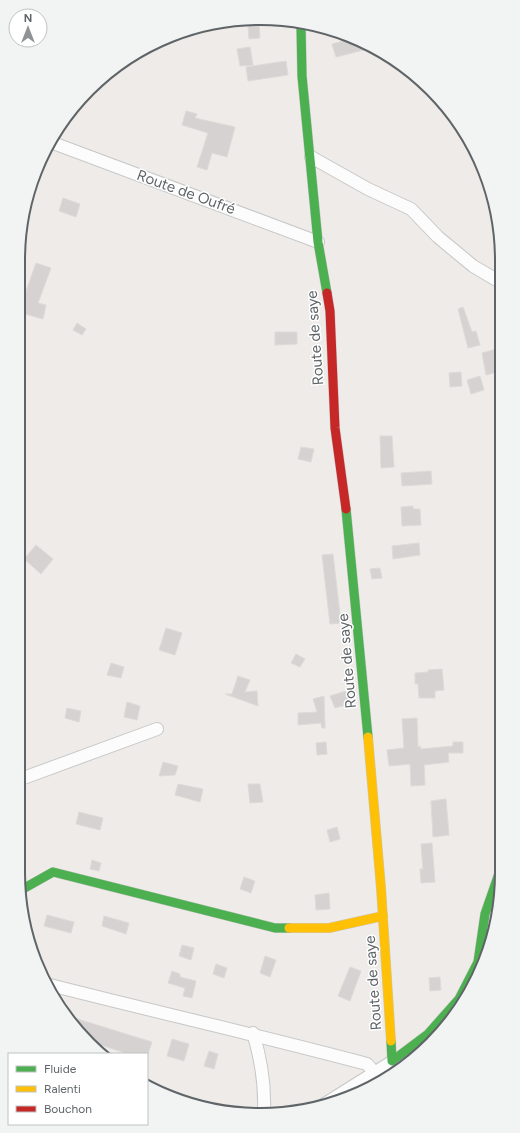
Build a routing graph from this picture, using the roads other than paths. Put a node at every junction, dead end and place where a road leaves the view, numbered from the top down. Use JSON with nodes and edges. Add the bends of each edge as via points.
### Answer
{"nodes":[{"id":1,"x":301,"y":29,"type":"edge"},
{"id":2,"x":55,"y":144,"type":"edge"},
{"id":3,"x":311,"y":157,"type":"junction"},
{"id":4,"x":318,"y":242,"type":"junction"},
{"id":5,"x":495,"y":279,"type":"edge"},
{"id":6,"x":157,"y":730,"type":"dead end"},
{"id":7,"x":25,"y":777,"type":"edge"},
{"id":8,"x":26,"y":887,"type":"edge"},
{"id":9,"x":493,"y":901,"type":"edge"},
{"id":10,"x":490,"y":914,"type":"edge"},
{"id":11,"x":383,"y":916,"type":"junction"},
{"id":12,"x":479,"y":959,"type":"edge"},
{"id":13,"x":474,"y":970,"type":"edge"},
{"id":14,"x":54,"y":986,"type":"edge"},
{"id":15,"x":464,"y":990,"type":"edge"},
{"id":16,"x":453,"y":1006,"type":"edge"},
{"id":17,"x":253,"y":1033,"type":"junction"},
{"id":18,"x":415,"y":1050,"type":"edge"},
{"id":19,"x":392,"y":1061,"type":"junction"},
{"id":20,"x":374,"y":1072,"type":"junction"},
{"id":21,"x":336,"y":1096,"type":"edge"},
{"id":22,"x":264,"y":1108,"type":"edge"}],
"edges":[{"from":1,"to":3,"type":"street","name":"Route de saye","via":[[302,76]]},
{"from":2,"to":4,"type":"street","name":"Route de Oufré"},
{"from":3,"to":4,"type":"street","name":"Route de saye"},
{"from":3,"to":5,"type":"street","via":[[368,189],[411,209],[438,237],[472,266]]},
{"from":4,"to":11,"type":"street","name":"Route de saye","via":[[330,311],[335,428],[350,534]]},
{"from":6,"to":7,"type":"street"},
{"from":8,"to":11,"type":"street","via":[[53,872],[275,928],[329,928]]},
{"from":9,"to":10,"type":"street"},
{"from":10,"to":12,"type":"street"},
{"from":11,"to":19,"type":"street","name":"Route de saye"},
{"from":13,"to":15,"type":"street"},
{"from":14,"to":17,"type":"street"},
{"from":16,"to":19,"type":"street","via":[[428,1034]]},
{"from":17,"to":20,"type":"street","via":[[366,1064]]},
{"from":17,"to":22,"type":"street","via":[[260,1055]]},
{"from":18,"to":19,"type":"street"},
{"from":19,"to":20,"type":"street"},
{"from":20,"to":21,"type":"street"}]}
